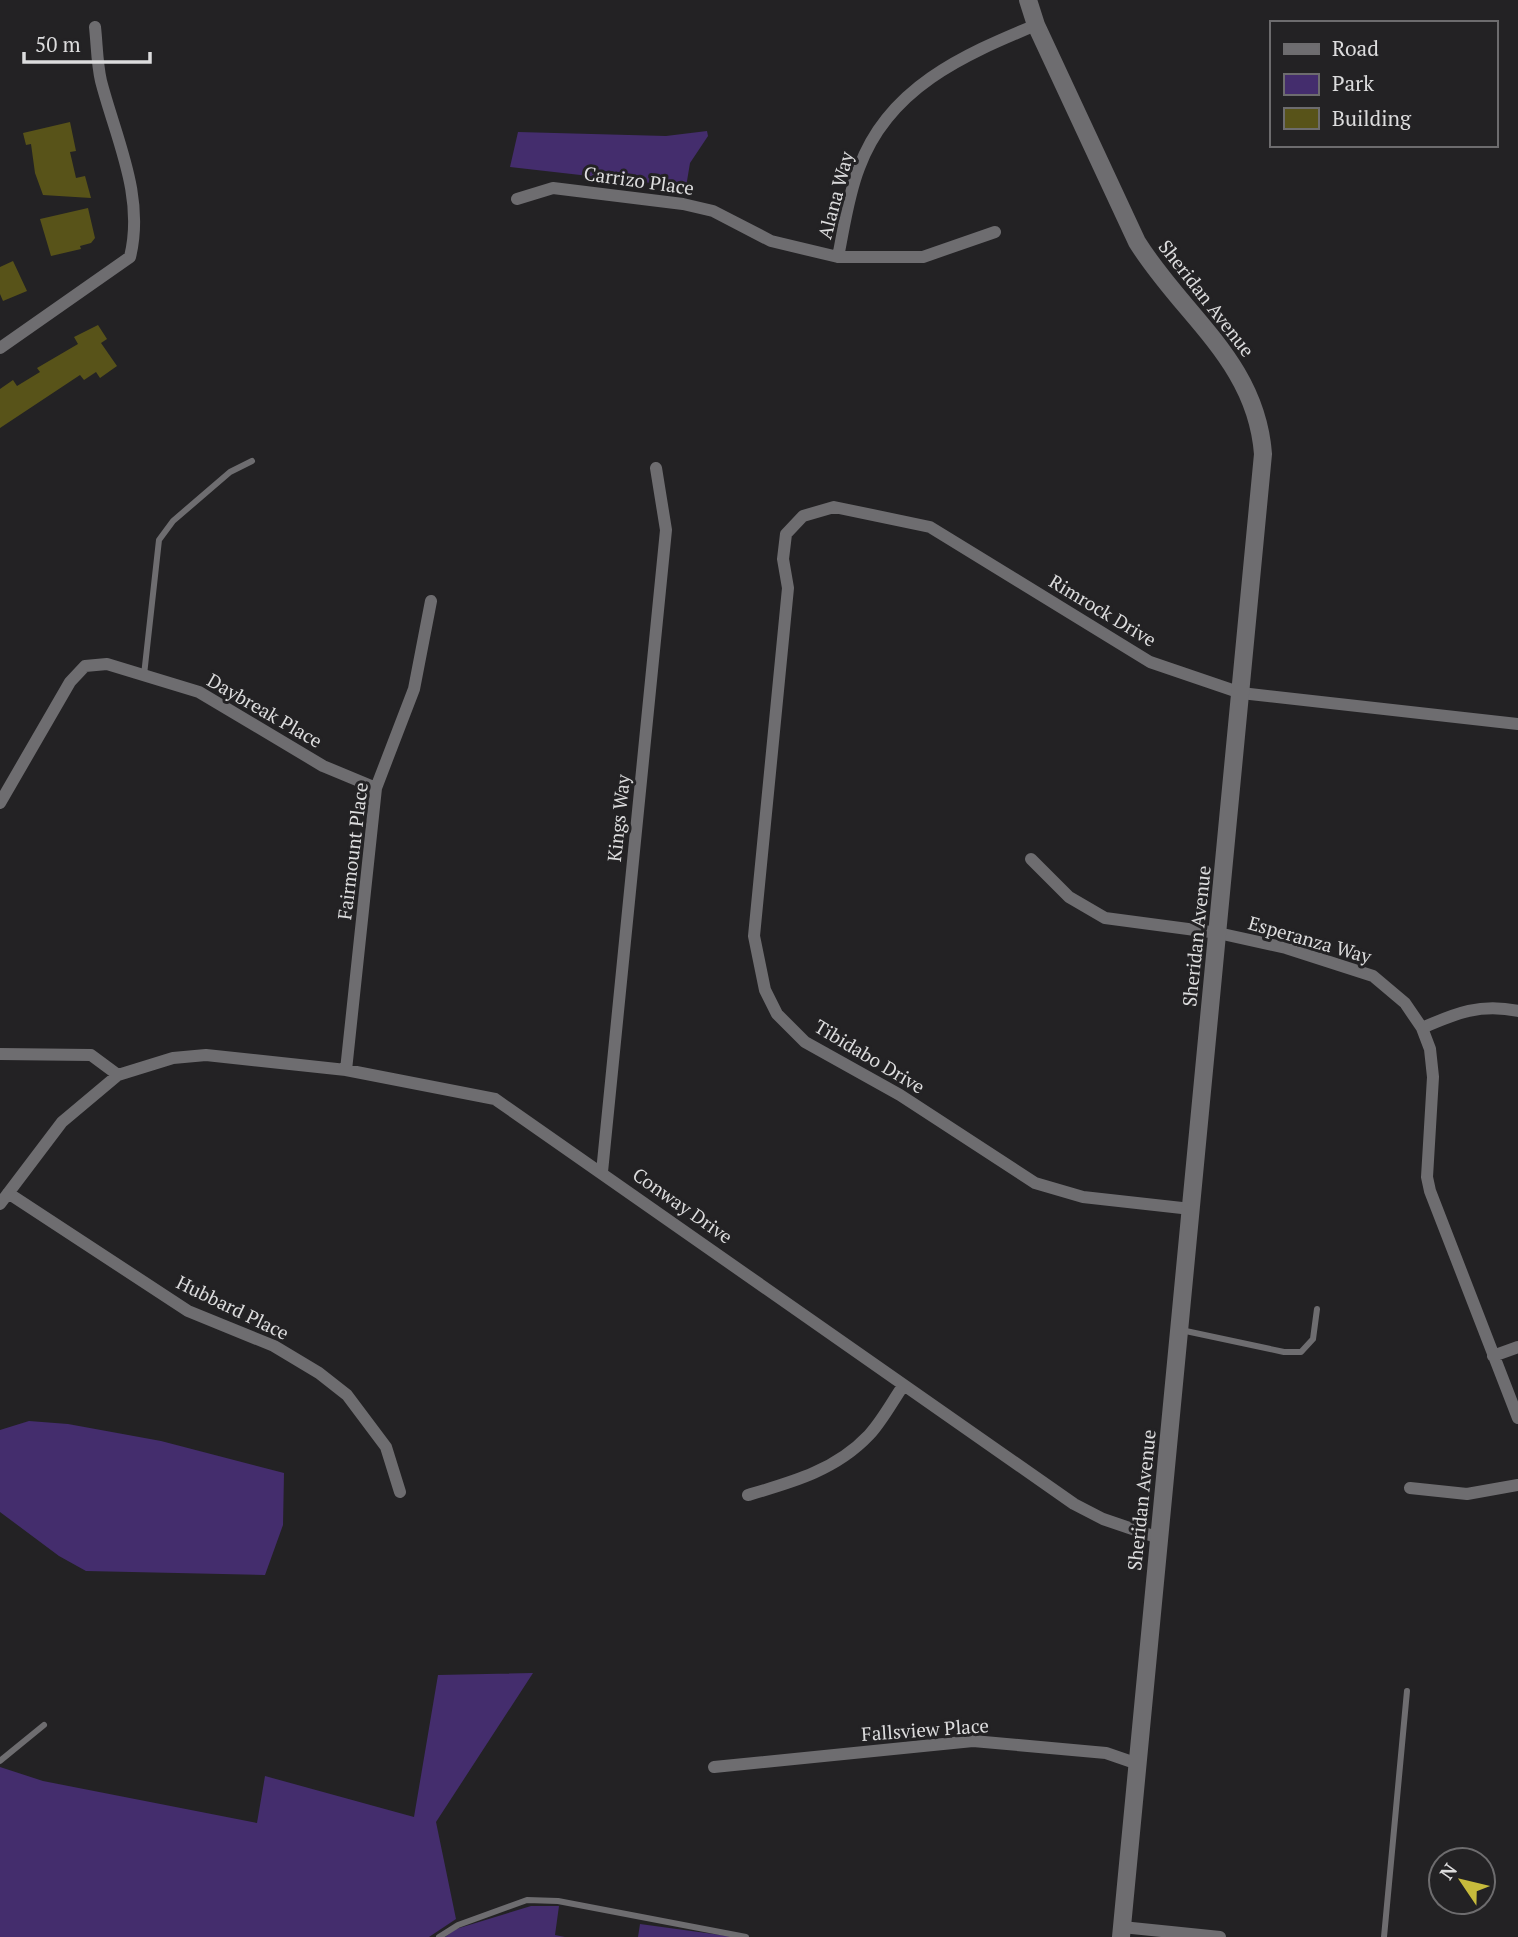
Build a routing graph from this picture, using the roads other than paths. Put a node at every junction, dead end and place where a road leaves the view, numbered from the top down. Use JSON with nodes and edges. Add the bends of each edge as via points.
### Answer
{"nodes":[{"id":1,"x":1028,"y":0,"type":"edge"},
{"id":2,"x":1036,"y":25,"type":"junction"},
{"id":3,"x":95,"y":27,"type":"dead end"},
{"id":4,"x":517,"y":199,"type":"dead end"},
{"id":5,"x":995,"y":232,"type":"dead end"},
{"id":6,"x":838,"y":257,"type":"junction"},
{"id":7,"x":0,"y":348,"type":"edge"},
{"id":8,"x":252,"y":461,"type":"dead end"},
{"id":9,"x":656,"y":468,"type":"dead end"},
{"id":10,"x":788,"y":588,"type":"joint"},
{"id":11,"x":430,"y":601,"type":"dead end"},
{"id":12,"x":144,"y":677,"type":"junction"},
{"id":13,"x":1241,"y":693,"type":"junction"},
{"id":14,"x":1518,"y":724,"type":"edge"},
{"id":15,"x":376,"y":788,"type":"junction"},
{"id":16,"x":0,"y":803,"type":"edge"},
{"id":17,"x":1031,"y":859,"type":"dead end"},
{"id":18,"x":1218,"y":933,"type":"junction"},
{"id":19,"x":1518,"y":1011,"type":"edge"},
{"id":20,"x":1422,"y":1028,"type":"junction"},
{"id":21,"x":0,"y":1054,"type":"edge"},
{"id":22,"x":346,"y":1070,"type":"junction"},
{"id":23,"x":117,"y":1075,"type":"junction"},
{"id":24,"x":602,"y":1172,"type":"junction"},
{"id":25,"x":4,"y":1198,"type":"edge"},
{"id":26,"x":1191,"y":1209,"type":"junction"},
{"id":27,"x":1317,"y":1309,"type":"dead end"},
{"id":28,"x":1179,"y":1329,"type":"junction"},
{"id":29,"x":1518,"y":1347,"type":"edge"},
{"id":30,"x":1493,"y":1356,"type":"junction"},
{"id":31,"x":903,"y":1386,"type":"junction"},
{"id":32,"x":1518,"y":1418,"type":"edge"},
{"id":33,"x":1518,"y":1485,"type":"edge"},
{"id":34,"x":1410,"y":1488,"type":"dead end"},
{"id":35,"x":401,"y":1492,"type":"dead end"},
{"id":36,"x":748,"y":1495,"type":"dead end"},
{"id":37,"x":1158,"y":1538,"type":"junction"},
{"id":38,"x":1407,"y":1691,"type":"dead end"},
{"id":39,"x":44,"y":1725,"type":"dead end"},
{"id":40,"x":0,"y":1761,"type":"edge"},
{"id":41,"x":1138,"y":1764,"type":"junction"},
{"id":42,"x":714,"y":1766,"type":"dead end"},
{"id":43,"x":1121,"y":1932,"type":"edge"},
{"id":44,"x":439,"y":1937,"type":"edge"},
{"id":45,"x":747,"y":1937,"type":"edge"},
{"id":46,"x":1220,"y":1937,"type":"edge"},
{"id":47,"x":1384,"y":1937,"type":"edge"}],
"edges":[{"from":1,"to":2,"type":"street","name":"Sheridan Avenue"},
{"from":2,"to":6,"type":"street","name":"Alana Way","via":[[968,53],[905,97],[870,143],[858,170]]},
{"from":2,"to":13,"type":"street","name":"Sheridan Avenue","via":[[1137,242],[1234,365],[1252,399],[1263,454]]},
{"from":3,"to":7,"type":"street","via":[[100,78],[135,208],[130,257]]},
{"from":4,"to":6,"type":"street","name":"Carrizo Place","via":[[554,188],[683,204],[713,211],[771,241]]},
{"from":5,"to":6,"type":"street","name":"Carrizo Place","via":[[923,257]]},
{"from":8,"to":12,"type":"lane","via":[[230,472],[173,521],[159,540]]},
{"from":9,"to":24,"type":"street","name":"Kings Way","via":[[666,530]]},
{"from":10,"to":13,"type":"street","name":"Rimrock Drive","via":[[783,559],[786,534],[803,516],[834,507],[930,527],[1150,662]]},
{"from":10,"to":26,"type":"street","name":"Tibidabo Drive","via":[[754,936],[765,990],[777,1014],[806,1042],[900,1095],[1035,1183],[1083,1197]]},
{"from":11,"to":15,"type":"street","name":"Fairmount Place","via":[[414,689]]},
{"from":12,"to":15,"type":"street","name":"Daybreak Place","via":[[199,692],[323,766]]},
{"from":12,"to":16,"type":"street","name":"Daybreak Place","via":[[107,664],[85,666]]},
{"from":13,"to":14,"type":"street","name":"Rimrock Drive"},
{"from":13,"to":18,"type":"street","name":"Sheridan Avenue"},
{"from":15,"to":22,"type":"street","name":"Fairmount Place"},
{"from":17,"to":18,"type":"street","name":"Esperanza Way","via":[[1069,897],[1105,918]]},
{"from":18,"to":20,"type":"street","name":"Esperanza Way","via":[[1286,948],[1373,976],[1405,1003]]},
{"from":18,"to":26,"type":"street","name":"Sheridan Avenue"},
{"from":19,"to":20,"type":"street","via":[[1494,1006],[1462,1010]]},
{"from":20,"to":30,"type":"street","name":"Esperanza Way","via":[[1433,1077],[1430,1191]]},
{"from":21,"to":23,"type":"street","via":[[91,1055]]},
{"from":22,"to":23,"type":"street","name":"Conway Drive","via":[[206,1055],[173,1058]]},
{"from":22,"to":24,"type":"street","name":"Conway Drive","via":[[495,1100]]},
{"from":23,"to":25,"type":"street","via":[[62,1122]]},
{"from":24,"to":31,"type":"street","name":"Conway Drive"},
{"from":25,"to":35,"type":"street","name":"Hubbard Place","via":[[188,1311],[274,1346],[319,1373],[347,1395],[386,1447]]},
{"from":26,"to":28,"type":"street","name":"Sheridan Avenue"},
{"from":27,"to":28,"type":"lane","via":[[1313,1339],[1301,1352]]},
{"from":28,"to":37,"type":"street","name":"Sheridan Avenue"},
{"from":29,"to":30,"type":"street"},
{"from":30,"to":32,"type":"street","name":"Esperanza Way"},
{"from":31,"to":36,"type":"street","via":[[870,1434],[843,1458],[805,1478]]},
{"from":31,"to":37,"type":"street","name":"Conway Drive","via":[[1074,1504]]},
{"from":33,"to":34,"type":"street","via":[[1467,1494]]},
{"from":37,"to":41,"type":"street","name":"Sheridan Avenue"},
{"from":38,"to":47,"type":"lane"},
{"from":39,"to":40,"type":"lane"},
{"from":41,"to":42,"type":"street","name":"Fallsview Place","via":[[1105,1753],[973,1741]]},
{"from":41,"to":43,"type":"street","name":"Sheridan Avenue"},
{"from":43,"to":46,"type":"street"},
{"from":44,"to":45,"type":"lane","via":[[457,1925],[527,1900]]}]}
